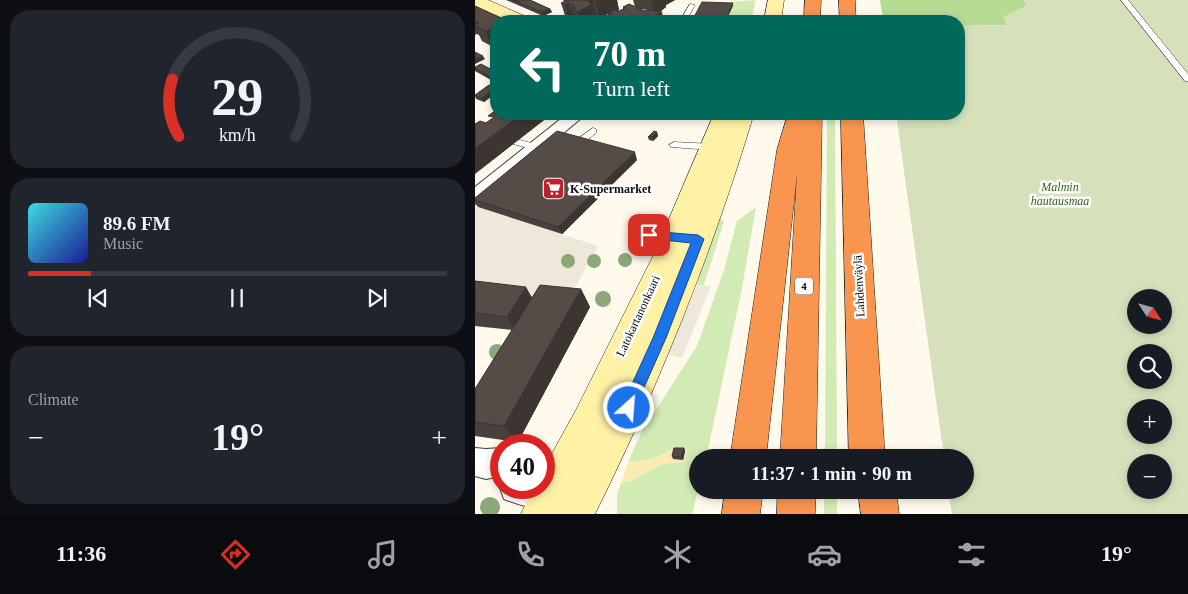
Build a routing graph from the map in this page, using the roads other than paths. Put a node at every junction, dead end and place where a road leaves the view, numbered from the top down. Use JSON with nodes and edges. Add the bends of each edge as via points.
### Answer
{"nodes":[{"id":1,"x":475,"y":0,"type":"edge"},
{"id":2,"x":776,"y":0,"type":"edge"},
{"id":3,"x":813,"y":0,"type":"edge"},
{"id":4,"x":847,"y":0,"type":"edge"},
{"id":5,"x":1124,"y":0,"type":"edge"},
{"id":6,"x":691,"y":5,"type":"dead end"},
{"id":7,"x":508,"y":15,"type":"edge"},
{"id":8,"x":686,"y":15,"type":"edge"},
{"id":9,"x":774,"y":15,"type":"edge"},
{"id":10,"x":812,"y":15,"type":"edge"},
{"id":11,"x":848,"y":15,"type":"edge"},
{"id":12,"x":1188,"y":79,"type":"edge"},
{"id":13,"x":570,"y":120,"type":"edge"},
{"id":14,"x":723,"y":120,"type":"edge"},
{"id":15,"x":741,"y":120,"type":"edge"},
{"id":16,"x":796,"y":120,"type":"edge"},
{"id":17,"x":811,"y":120,"type":"edge"},
{"id":18,"x":852,"y":120,"type":"edge"},
{"id":19,"x":593,"y":131,"type":"dead end"},
{"id":20,"x":582,"y":140,"type":"edge"},
{"id":21,"x":516,"y":142,"type":"dead end"},
{"id":22,"x":674,"y":145,"type":"dead end"},
{"id":23,"x":536,"y":147,"type":"junction"},
{"id":24,"x":712,"y":147,"type":"junction"},
{"id":25,"x":475,"y":197,"type":"edge"},
{"id":26,"x":674,"y":238,"type":"junction"},
{"id":27,"x":864,"y":396,"type":"junction"},
{"id":28,"x":750,"y":449,"type":"edge"},
{"id":29,"x":798,"y":449,"type":"edge"},
{"id":30,"x":867,"y":449,"type":"edge"},
{"id":31,"x":872,"y":449,"type":"edge"},
{"id":32,"x":558,"y":493,"type":"edge"},
{"id":33,"x":743,"y":499,"type":"edge"},
{"id":34,"x":797,"y":499,"type":"edge"},
{"id":35,"x":868,"y":499,"type":"edge"},
{"id":36,"x":878,"y":499,"type":"edge"},
{"id":37,"x":741,"y":514,"type":"edge"},
{"id":38,"x":796,"y":514,"type":"edge"},
{"id":39,"x":869,"y":514,"type":"edge"},
{"id":40,"x":880,"y":514,"type":"edge"}],
"edges":[{"from":1,"to":7,"type":"street"},
{"from":2,"to":9,"type":"street"},
{"from":3,"to":10,"type":"highway"},
{"from":4,"to":11,"type":"highway"},
{"from":5,"to":12,"type":"lane"},
{"from":6,"to":8,"type":"lane"},
{"from":13,"to":23,"type":"street"},
{"from":14,"to":24,"type":"street","name":"Latokartanonkaari"},
{"from":15,"to":26,"type":"street","name":"Latokartanonkaari"},
{"from":16,"to":28,"type":"highway","via":[[788,150]]},
{"from":17,"to":29,"type":"highway","number":"4"},
{"from":18,"to":27,"type":"highway","name":"Lahdenväylä"},
{"from":19,"to":20,"type":"lane"},
{"from":21,"to":23,"type":"lane"},
{"from":22,"to":24,"type":"lane"},
{"from":23,"to":25,"type":"street"},
{"from":24,"to":26,"type":"street","name":"Latokartanonkaari"},
{"from":26,"to":32,"type":"street","name":"Latokartanonkaari","via":[[643,377]]},
{"from":27,"to":30,"type":"highway","name":"Lahdenväylä"},
{"from":27,"to":31,"type":"highway"},
{"from":33,"to":37,"type":"highway"},
{"from":34,"to":38,"type":"highway"},
{"from":35,"to":39,"type":"highway"},
{"from":36,"to":40,"type":"highway"}]}
